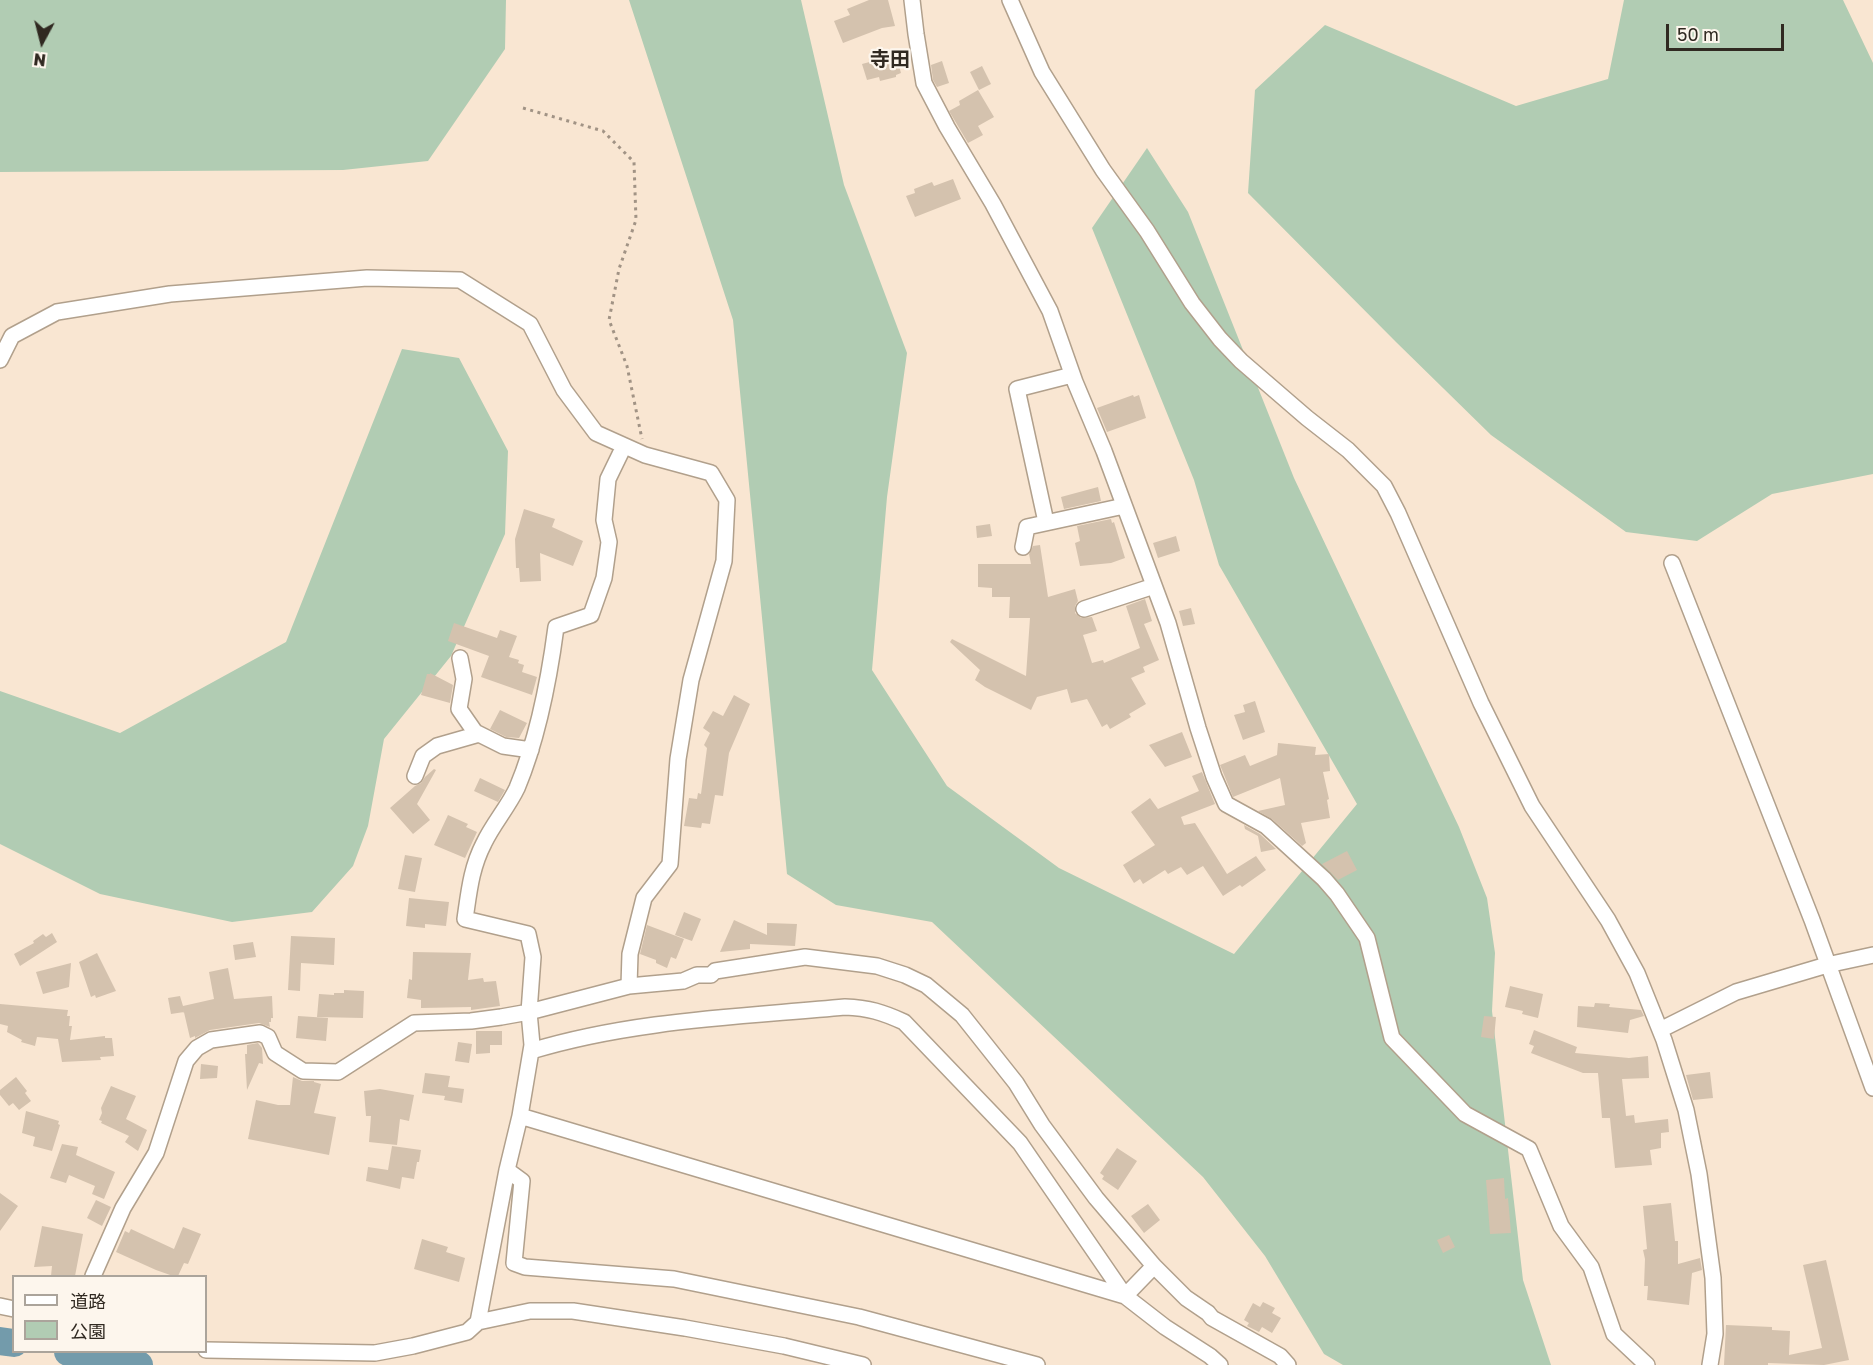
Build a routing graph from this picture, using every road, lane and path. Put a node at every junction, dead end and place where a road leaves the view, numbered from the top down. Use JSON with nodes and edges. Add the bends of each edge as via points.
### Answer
{"nodes":[{"id":1,"x":912,"y":0,"type":"edge"},
{"id":2,"x":1010,"y":0,"type":"edge"},
{"id":3,"x":523,"y":108,"type":"dead end"},
{"id":4,"x":0,"y":360,"type":"edge"},
{"id":5,"x":1072,"y":375,"type":"junction"},
{"id":6,"x":624,"y":446,"type":"junction"},
{"id":7,"x":645,"y":455,"type":"junction"},
{"id":8,"x":1124,"y":506,"type":"junction"},
{"id":9,"x":1046,"y":522,"type":"junction"},
{"id":10,"x":1023,"y":547,"type":"dead end"},
{"id":11,"x":1672,"y":563,"type":"dead end"},
{"id":12,"x":1154,"y":586,"type":"junction"},
{"id":13,"x":1084,"y":609,"type":"dead end"},
{"id":14,"x":460,"y":658,"type":"dead end"},
{"id":15,"x":479,"y":734,"type":"junction"},
{"id":16,"x":531,"y":750,"type":"junction"},
{"id":17,"x":415,"y":776,"type":"dead end"},
{"id":18,"x":1873,"y":954,"type":"edge"},
{"id":19,"x":1827,"y":965,"type":"junction"},
{"id":20,"x":629,"y":986,"type":"junction"},
{"id":21,"x":529,"y":1012,"type":"junction"},
{"id":22,"x":1660,"y":1030,"type":"junction"},
{"id":23,"x":531,"y":1052,"type":"junction"},
{"id":24,"x":1873,"y":1088,"type":"edge"},
{"id":25,"x":520,"y":1116,"type":"junction"},
{"id":26,"x":507,"y":1170,"type":"junction"},
{"id":27,"x":1154,"y":1266,"type":"junction"},
{"id":28,"x":93,"y":1275,"type":"edge"},
{"id":29,"x":1125,"y":1296,"type":"junction"},
{"id":30,"x":478,"y":1322,"type":"junction"},
{"id":31,"x":207,"y":1350,"type":"edge"},
{"id":32,"x":310,"y":1359,"type":"edge"},
{"id":33,"x":1283,"y":1362,"type":"edge"},
{"id":34,"x":863,"y":1365,"type":"edge"},
{"id":35,"x":1037,"y":1365,"type":"edge"},
{"id":36,"x":1220,"y":1365,"type":"edge"},
{"id":37,"x":1647,"y":1365,"type":"edge"},
{"id":38,"x":1710,"y":1365,"type":"edge"}],
"edges":[{"from":1,"to":5,"type":"street","via":[[924,83],[1050,311]]},
{"from":2,"to":22,"type":"street","via":[[1042,72],[1102,170],[1147,231],[1192,303],[1241,361],[1348,450],[1384,486],[1481,703],[1532,806],[1608,920],[1637,973]]},
{"from":3,"to":7,"type":"path","via":[[603,132],[634,162],[636,220],[619,268],[609,320],[627,366]]},
{"from":4,"to":6,"type":"street","via":[[12,336],[57,312],[170,294],[355,279],[460,280],[530,324],[564,390],[596,433]]},
{"from":5,"to":8,"type":"street"},
{"from":5,"to":9,"type":"street","via":[[1017,389]]},
{"from":6,"to":7,"type":"street"},
{"from":6,"to":16,"type":"street","via":[[608,479],[604,520],[609,542],[604,578],[591,615],[556,627]]},
{"from":7,"to":20,"type":"street","via":[[711,473],[727,500],[724,561],[691,680],[678,759],[670,864],[644,898],[630,954]]},
{"from":8,"to":9,"type":"street"},
{"from":8,"to":12,"type":"street"},
{"from":9,"to":10,"type":"street","via":[[1027,527]]},
{"from":11,"to":19,"type":"street"},
{"from":12,"to":13,"type":"street"},
{"from":12,"to":37,"type":"street","via":[[1201,738],[1226,804],[1266,826],[1337,894],[1367,938],[1392,1038],[1465,1114],[1529,1149],[1561,1226],[1591,1267],[1614,1334]]},
{"from":14,"to":15,"type":"street","via":[[464,679],[459,709]]},
{"from":15,"to":16,"type":"street","via":[[502,746]]},
{"from":15,"to":17,"type":"street","via":[[437,746],[423,756]]},
{"from":16,"to":21,"type":"street","via":[[516,790],[471,872],[465,919],[528,934],[533,957]]},
{"from":18,"to":19,"type":"street"},
{"from":19,"to":22,"type":"street","via":[[1736,992]]},
{"from":19,"to":24,"type":"street"},
{"from":20,"to":21,"type":"street"},
{"from":20,"to":27,"type":"street","via":[[683,981],[715,971],[805,957],[877,966],[926,985],[962,1015],[1016,1083],[1096,1198]]},
{"from":21,"to":23,"type":"street"},
{"from":21,"to":28,"type":"street","via":[[471,1021],[414,1023],[338,1072],[303,1071],[275,1053],[268,1037],[260,1033],[212,1040],[197,1048],[186,1061],[156,1153],[123,1208]]},
{"from":22,"to":38,"type":"street","via":[[1686,1110],[1699,1174],[1713,1278],[1715,1334]]},
{"from":23,"to":25,"type":"street"},
{"from":23,"to":29,"type":"street","via":[[570,1039],[627,1028],[845,1007],[879,1010],[904,1022],[1020,1143]]},
{"from":25,"to":26,"type":"street"},
{"from":25,"to":29,"type":"street"},
{"from":26,"to":30,"type":"street"},
{"from":26,"to":35,"type":"street","via":[[522,1181],[514,1263],[674,1279],[859,1317]]},
{"from":27,"to":29,"type":"street"},
{"from":27,"to":33,"type":"street","via":[[1212,1318]]},
{"from":29,"to":36,"type":"street"},
{"from":30,"to":32,"type":"street","via":[[467,1332],[413,1346]]},
{"from":30,"to":34,"type":"street","via":[[530,1311],[573,1311],[784,1346]]},
{"from":31,"to":32,"type":"street"}]}
